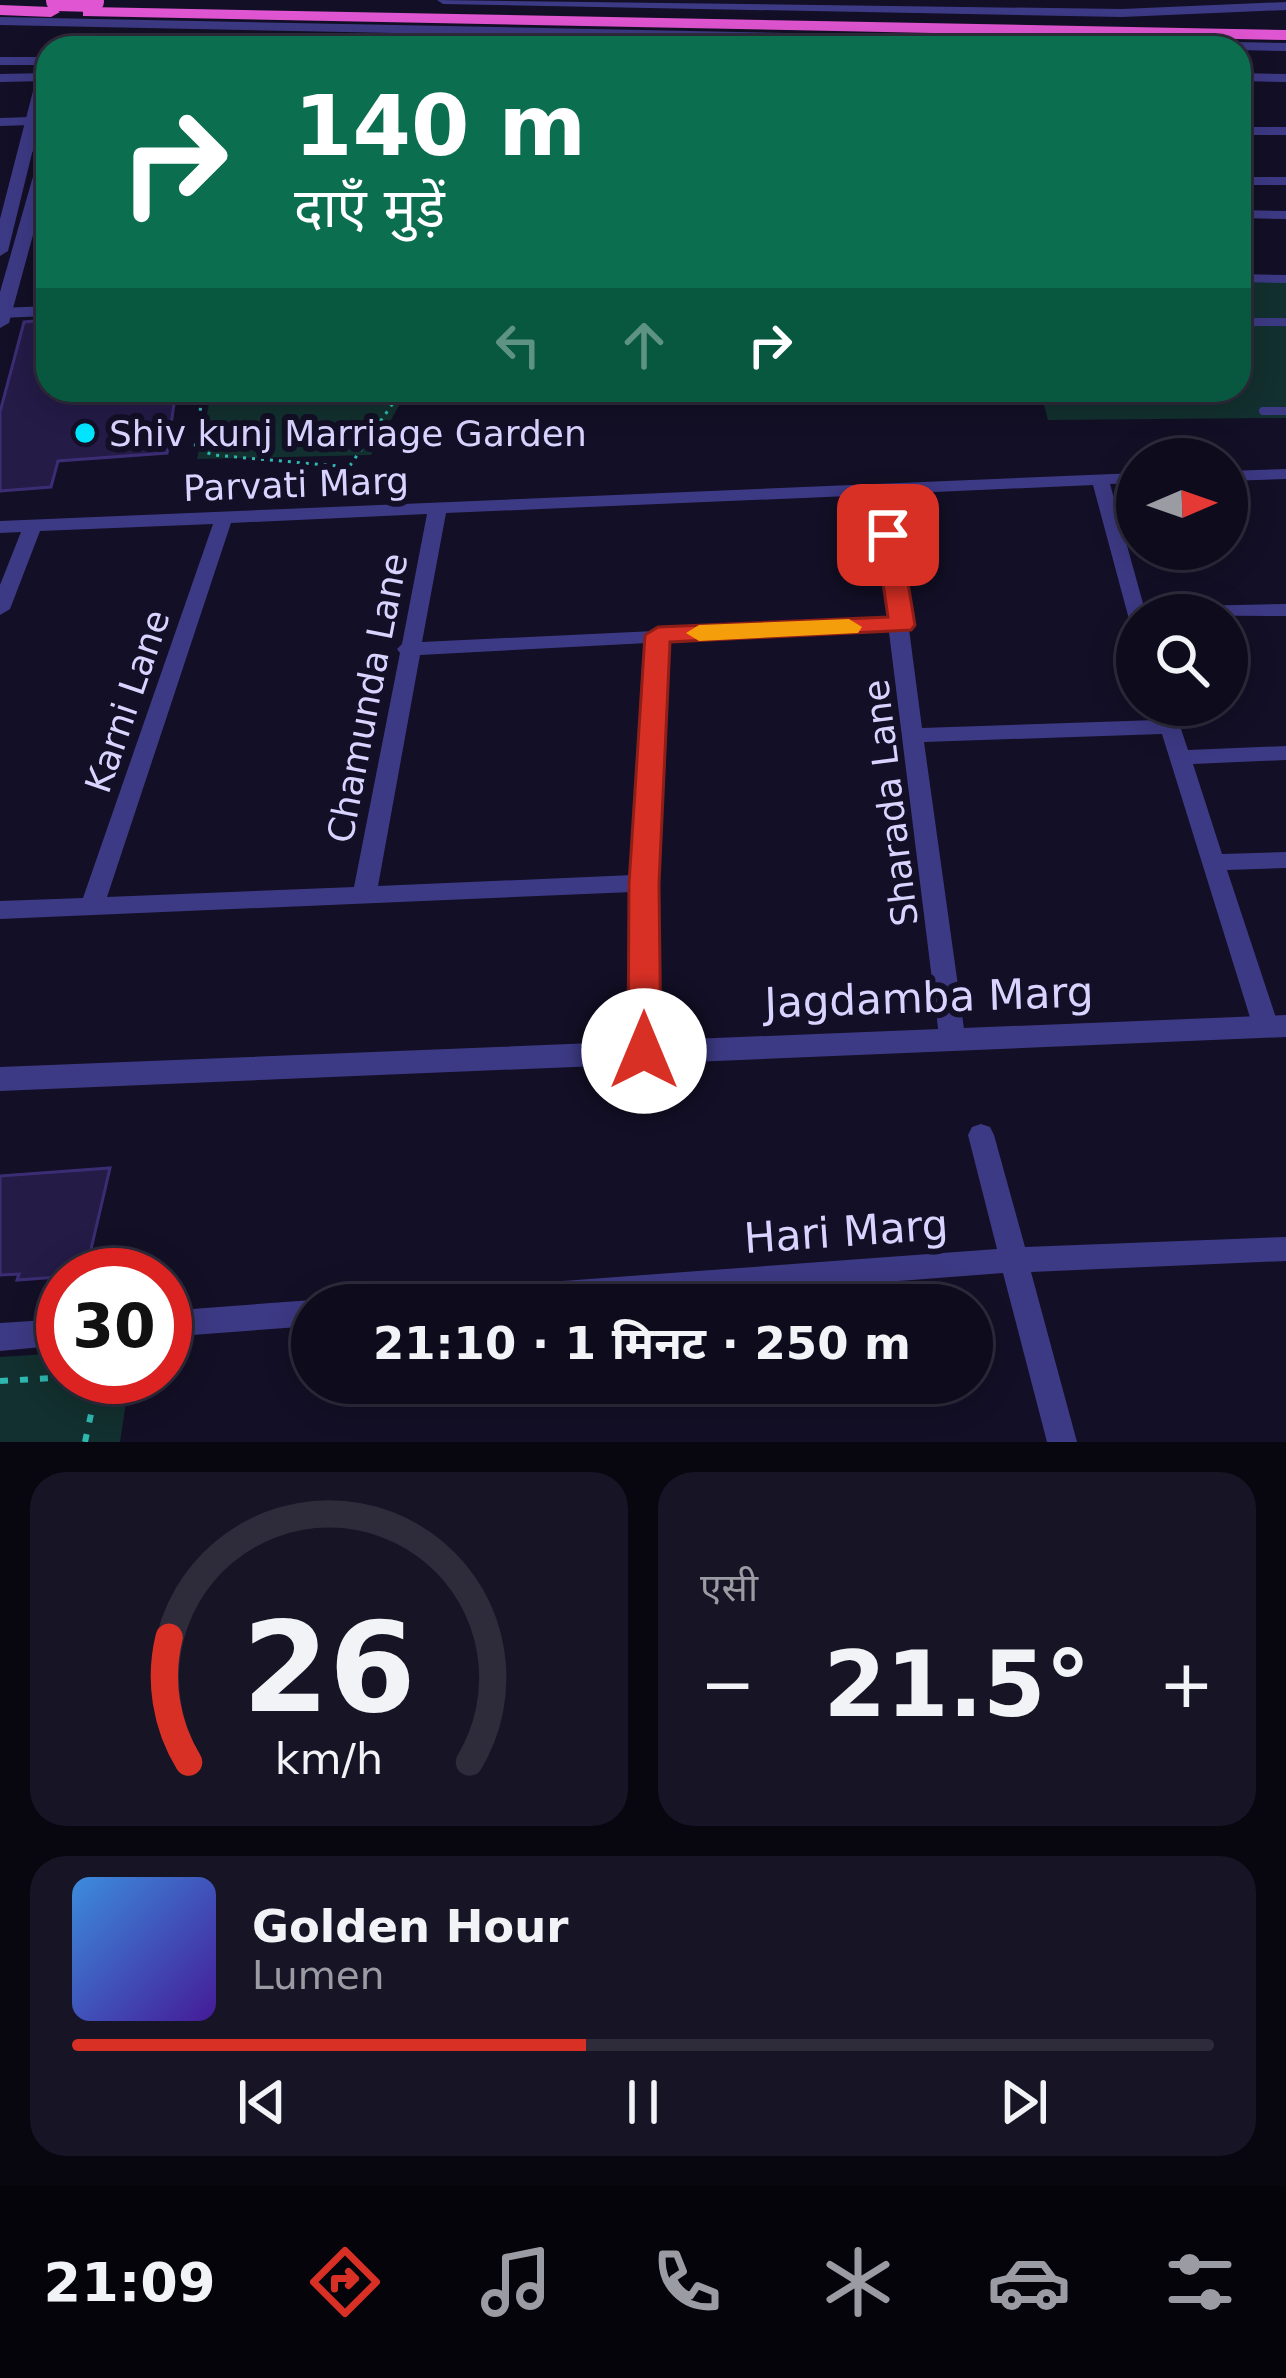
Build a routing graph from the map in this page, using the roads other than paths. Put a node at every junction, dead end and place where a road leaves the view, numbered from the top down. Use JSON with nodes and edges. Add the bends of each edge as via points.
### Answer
{"nodes":[{"id":1,"x":25,"y":0,"type":"edge"},
{"id":2,"x":70,"y":0,"type":"edge"},
{"id":3,"x":443,"y":0,"type":"edge"},
{"id":4,"x":822,"y":4,"type":"edge"},
{"id":5,"x":1234,"y":4,"type":"edge"},
{"id":6,"x":1005,"y":6,"type":"edge"},
{"id":7,"x":1118,"y":6,"type":"edge"},
{"id":8,"x":1286,"y":6,"type":"edge"},
{"id":9,"x":0,"y":10,"type":"edge"},
{"id":10,"x":72,"y":16,"type":"edge"},
{"id":11,"x":0,"y":21,"type":"edge"},
{"id":12,"x":1286,"y":23,"type":"edge"},
{"id":13,"x":540,"y":36,"type":"edge"},
{"id":14,"x":881,"y":36,"type":"edge"},
{"id":15,"x":1251,"y":45,"type":"edge"},
{"id":16,"x":1251,"y":46,"type":"edge"},
{"id":17,"x":1285,"y":46,"type":"edge"},
{"id":18,"x":0,"y":62,"type":"edge"},
{"id":19,"x":36,"y":67,"type":"edge"},
{"id":20,"x":36,"y":71,"type":"edge"},
{"id":21,"x":1251,"y":77,"type":"edge"},
{"id":22,"x":0,"y":78,"type":"edge"},
{"id":23,"x":1286,"y":78,"type":"edge"},
{"id":24,"x":36,"y":105,"type":"edge"},
{"id":25,"x":31,"y":121,"type":"junction"},
{"id":26,"x":0,"y":122,"type":"edge"},
{"id":27,"x":1251,"y":131,"type":"edge"},
{"id":28,"x":1286,"y":131,"type":"edge"},
{"id":29,"x":28,"y":148,"type":"junction"},
{"id":30,"x":36,"y":148,"type":"edge"},
{"id":31,"x":1251,"y":181,"type":"edge"},
{"id":32,"x":1286,"y":182,"type":"edge"},
{"id":33,"x":12,"y":190,"type":"edge"},
{"id":34,"x":36,"y":201,"type":"edge"},
{"id":35,"x":1251,"y":214,"type":"edge"},
{"id":36,"x":1286,"y":215,"type":"edge"},
{"id":37,"x":1,"y":246,"type":"edge"},
{"id":38,"x":1251,"y":278,"type":"edge"},
{"id":39,"x":1286,"y":278,"type":"edge"},
{"id":40,"x":36,"y":312,"type":"edge"},
{"id":41,"x":1,"y":316,"type":"edge"},
{"id":42,"x":1251,"y":322,"type":"edge"},
{"id":43,"x":1286,"y":322,"type":"edge"},
{"id":44,"x":1286,"y":411,"type":"edge"},
{"id":45,"x":1263,"y":412,"type":"dead end"},
{"id":46,"x":1286,"y":474,"type":"edge"},
{"id":47,"x":1248,"y":475,"type":"edge"},
{"id":48,"x":1100,"y":479,"type":"junction"},
{"id":49,"x":1116,"y":479,"type":"edge"},
{"id":50,"x":880,"y":490,"type":"junction"},
{"id":51,"x":437,"y":512,"type":"junction"},
{"id":52,"x":223,"y":520,"type":"junction"},
{"id":53,"x":33,"y":526,"type":"junction"},
{"id":54,"x":0,"y":527,"type":"edge"},
{"id":55,"x":1130,"y":594,"type":"edge"},
{"id":56,"x":0,"y":609,"type":"edge"},
{"id":57,"x":1286,"y":610,"type":"edge"},
{"id":58,"x":1248,"y":612,"type":"edge"},
{"id":59,"x":902,"y":625,"type":"junction"},
{"id":60,"x":658,"y":635,"type":"junction"},
{"id":61,"x":407,"y":649,"type":"junction"},
{"id":62,"x":1116,"y":720,"type":"edge"},
{"id":63,"x":1171,"y":726,"type":"edge"},
{"id":64,"x":916,"y":736,"type":"junction"},
{"id":65,"x":1286,"y":753,"type":"edge"},
{"id":66,"x":1183,"y":757,"type":"junction"},
{"id":67,"x":1286,"y":860,"type":"edge"},
{"id":68,"x":1213,"y":862,"type":"junction"},
{"id":69,"x":644,"y":884,"type":"junction"},
{"id":70,"x":364,"y":897,"type":"junction"},
{"id":71,"x":93,"y":904,"type":"junction"},
{"id":72,"x":0,"y":910,"type":"edge"},
{"id":73,"x":1276,"y":1027,"type":"edge"},
{"id":74,"x":952,"y":1036,"type":"junction"},
{"id":75,"x":644,"y":1051,"type":"junction"},
{"id":76,"x":0,"y":1078,"type":"edge"},
{"id":77,"x":981,"y":1136,"type":"dead end"},
{"id":78,"x":1286,"y":1249,"type":"edge"},
{"id":79,"x":1014,"y":1261,"type":"junction"},
{"id":80,"x":700,"y":1284,"type":"edge"},
{"id":81,"x":291,"y":1315,"type":"edge"},
{"id":82,"x":192,"y":1322,"type":"edge"},
{"id":83,"x":36,"y":1334,"type":"edge"},
{"id":84,"x":0,"y":1337,"type":"edge"},
{"id":85,"x":1062,"y":1442,"type":"edge"}],
"edges":[{"from":1,"to":10,"type":"highway"},
{"from":2,"to":10,"type":"street"},
{"from":3,"to":4,"type":"street"},
{"from":4,"to":6,"type":"street"},
{"from":5,"to":7,"type":"street"},
{"from":5,"to":8,"type":"street"},
{"from":6,"to":7,"type":"street"},
{"from":9,"to":10,"type":"highway"},
{"from":10,"to":11,"type":"street"},
{"from":10,"to":12,"type":"highway"},
{"from":10,"to":13,"type":"street"},
{"from":10,"to":14,"type":"highway"},
{"from":15,"to":17,"type":"highway"},
{"from":16,"to":17,"type":"street"},
{"from":18,"to":19,"type":"street"},
{"from":20,"to":22,"type":"street"},
{"from":21,"to":23,"type":"street"},
{"from":24,"to":25,"type":"street"},
{"from":25,"to":26,"type":"street"},
{"from":25,"to":29,"type":"street"},
{"from":27,"to":28,"type":"street"},
{"from":29,"to":30,"type":"street"},
{"from":29,"to":33,"type":"street"},
{"from":31,"to":32,"type":"street"},
{"from":33,"to":37,"type":"street"},
{"from":34,"to":41,"type":"street"},
{"from":35,"to":36,"type":"street"},
{"from":38,"to":39,"type":"street"},
{"from":40,"to":41,"type":"street"},
{"from":42,"to":43,"type":"lane"},
{"from":44,"to":45,"type":"lane"},
{"from":46,"to":47,"type":"street"},
{"from":48,"to":49,"type":"street","name":"Parvati Marg"},
{"from":48,"to":50,"type":"street","name":"Parvati Marg"},
{"from":48,"to":55,"type":"street"},
{"from":50,"to":51,"type":"street","name":"Parvati Marg"},
{"from":50,"to":59,"type":"street","name":"Sharada Lane"},
{"from":51,"to":52,"type":"street","name":"Parvati Marg"},
{"from":51,"to":61,"type":"street","name":"Chamunda Lane"},
{"from":52,"to":53,"type":"street","name":"Parvati Marg"},
{"from":52,"to":71,"type":"street","name":"Karni Lane"},
{"from":53,"to":54,"type":"street","name":"Parvati Marg"},
{"from":53,"to":56,"type":"street"},
{"from":57,"to":58,"type":"street"},
{"from":59,"to":60,"type":"street"},
{"from":59,"to":64,"type":"street","name":"Sharada Lane"},
{"from":60,"to":61,"type":"street"},
{"from":60,"to":69,"type":"street"},
{"from":61,"to":70,"type":"street","name":"Chamunda Lane"},
{"from":62,"to":64,"type":"street"},
{"from":63,"to":66,"type":"street"},
{"from":64,"to":74,"type":"street","name":"Sharada Lane"},
{"from":65,"to":66,"type":"street"},
{"from":66,"to":68,"type":"street"},
{"from":67,"to":68,"type":"street"},
{"from":68,"to":73,"type":"street"},
{"from":69,"to":70,"type":"street"},
{"from":69,"to":75,"type":"street"},
{"from":70,"to":71,"type":"street"},
{"from":71,"to":72,"type":"street"},
{"from":73,"to":74,"type":"street","name":"Jagdamba Marg"},
{"from":74,"to":75,"type":"street","name":"Jagdamba Marg"},
{"from":75,"to":76,"type":"street","name":"Jagdamba Marg"},
{"from":77,"to":79,"type":"street"},
{"from":78,"to":79,"type":"street","name":"Hari Marg"},
{"from":79,"to":80,"type":"street","name":"Hari Marg"},
{"from":79,"to":85,"type":"street"},
{"from":81,"to":82,"type":"street"},
{"from":83,"to":84,"type":"street"}]}
